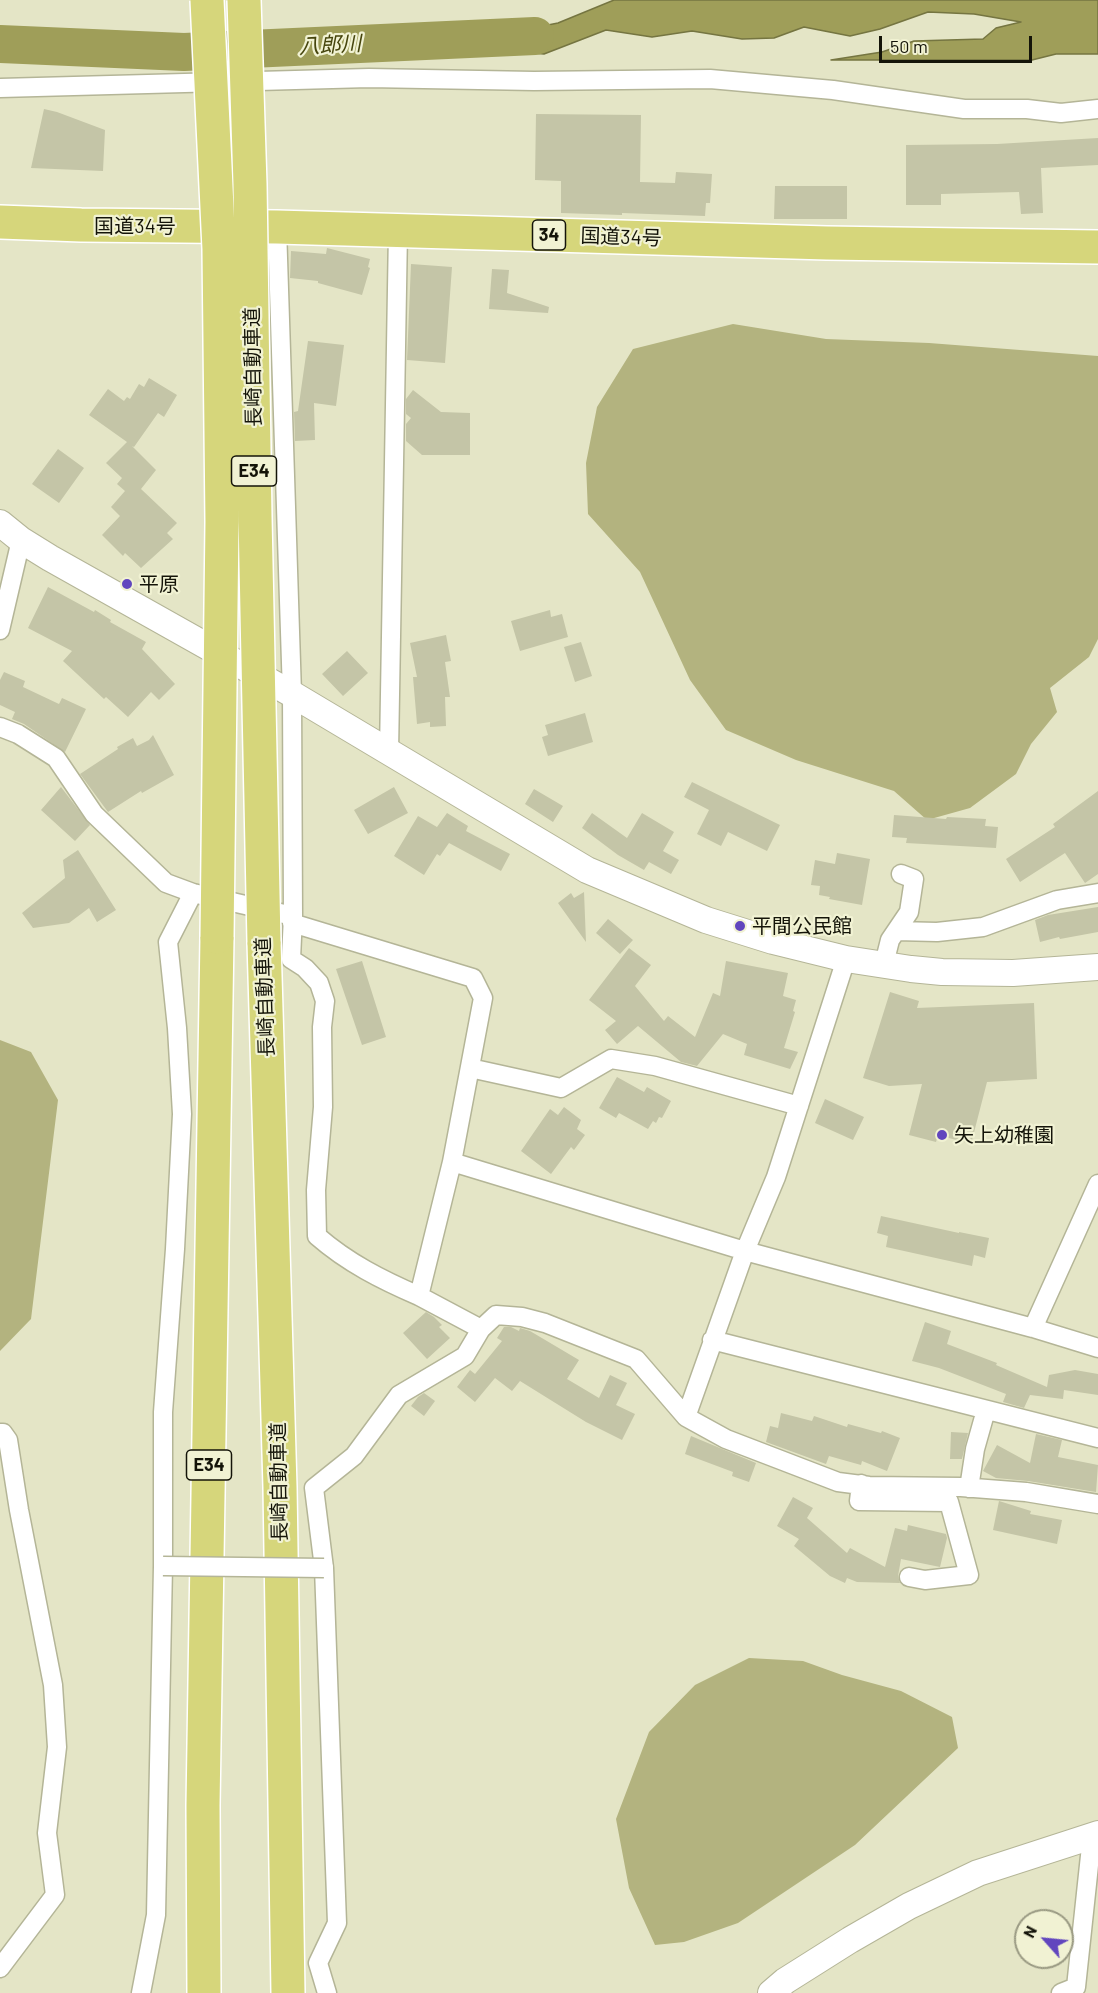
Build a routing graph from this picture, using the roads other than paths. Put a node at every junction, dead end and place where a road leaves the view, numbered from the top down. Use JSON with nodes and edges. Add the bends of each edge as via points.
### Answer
{"nodes":[{"id":1,"x":207,"y":0,"type":"edge"},
{"id":2,"x":244,"y":0,"type":"edge"},
{"id":3,"x":0,"y":87,"type":"edge"},
{"id":4,"x":1098,"y":109,"type":"edge"},
{"id":5,"x":0,"y":222,"type":"edge"},
{"id":6,"x":277,"y":227,"type":"junction"},
{"id":7,"x":398,"y":231,"type":"junction"},
{"id":8,"x":1098,"y":248,"type":"edge"},
{"id":9,"x":0,"y":523,"type":"edge"},
{"id":10,"x":10,"y":542,"type":"edge"},
{"id":11,"x":0,"y":630,"type":"edge"},
{"id":12,"x":292,"y":694,"type":"junction"},
{"id":13,"x":0,"y":727,"type":"edge"},
{"id":14,"x":389,"y":752,"type":"junction"},
{"id":15,"x":901,"y":874,"type":"dead end"},
{"id":16,"x":193,"y":893,"type":"junction"},
{"id":17,"x":1098,"y":893,"type":"edge"},
{"id":18,"x":293,"y":920,"type":"junction"},
{"id":19,"x":896,"y":931,"type":"junction"},
{"id":20,"x":846,"y":958,"type":"junction"},
{"id":21,"x":884,"y":964,"type":"junction"},
{"id":22,"x":1098,"y":966,"type":"edge"},
{"id":23,"x":470,"y":1068,"type":"junction"},
{"id":24,"x":799,"y":1106,"type":"junction"},
{"id":25,"x":452,"y":1162,"type":"junction"},
{"id":26,"x":1098,"y":1184,"type":"edge"},
{"id":27,"x":745,"y":1251,"type":"junction"},
{"id":28,"x":419,"y":1296,"type":"junction"},
{"id":29,"x":1033,"y":1328,"type":"junction"},
{"id":30,"x":481,"y":1329,"type":"junction"},
{"id":31,"x":712,"y":1340,"type":"junction"},
{"id":32,"x":1098,"y":1348,"type":"edge"},
{"id":33,"x":986,"y":1410,"type":"junction"},
{"id":34,"x":686,"y":1416,"type":"junction"},
{"id":35,"x":0,"y":1433,"type":"edge"},
{"id":36,"x":1098,"y":1438,"type":"edge"},
{"id":37,"x":861,"y":1484,"type":"junction"},
{"id":38,"x":969,"y":1488,"type":"junction"},
{"id":39,"x":1098,"y":1504,"type":"edge"},
{"id":40,"x":163,"y":1566,"type":"junction"},
{"id":41,"x":324,"y":1568,"type":"junction"},
{"id":42,"x":909,"y":1577,"type":"dead end"},
{"id":43,"x":1095,"y":1835,"type":"edge"},
{"id":44,"x":0,"y":1968,"type":"edge"},
{"id":45,"x":141,"y":1993,"type":"edge"},
{"id":46,"x":204,"y":1993,"type":"edge"},
{"id":47,"x":288,"y":1993,"type":"edge"},
{"id":48,"x":327,"y":1993,"type":"edge"},
{"id":49,"x":771,"y":1993,"type":"edge"},
{"id":50,"x":1061,"y":1993,"type":"edge"}],
"edges":[{"from":1,"to":46,"type":"highway","name":"長崎自動車道","number":"E34","bridge":true,"via":[[219,249],[222,522],[203,1805]]},
{"from":2,"to":47,"type":"highway","name":"長崎自動車道","number":"E34","bridge":true,"via":[[280,1487]]},
{"from":3,"to":4,"type":"street","via":[[369,78],[534,81],[710,78],[964,109],[1061,113]]},
{"from":5,"to":6,"type":"highway","name":"国道34号","number":"34"},
{"from":6,"to":7,"type":"highway","name":"国道34号","number":"34"},
{"from":6,"to":12,"type":"street"},
{"from":7,"to":8,"type":"highway","name":"国道34号","number":"34"},
{"from":7,"to":14,"type":"street"},
{"from":9,"to":10,"type":"street"},
{"from":10,"to":11,"type":"street"},
{"from":10,"to":12,"type":"street"},
{"from":12,"to":14,"type":"street"},
{"from":12,"to":18,"type":"street"},
{"from":13,"to":16,"type":"street","via":[[56,758],[94,814],[166,883]]},
{"from":14,"to":20,"type":"street","via":[[587,870],[738,931]]},
{"from":15,"to":19,"type":"street","via":[[914,879],[909,912]]},
{"from":16,"to":18,"type":"street"},
{"from":16,"to":40,"type":"street","via":[[168,942],[182,1114],[163,1412]]},
{"from":17,"to":19,"type":"street","via":[[1057,900],[983,927]]},
{"from":18,"to":23,"type":"street","via":[[473,978],[483,998]]},
{"from":18,"to":28,"type":"street","via":[[291,959],[319,983],[325,1001],[317,1236],[376,1278]]},
{"from":19,"to":21,"type":"street"},
{"from":20,"to":21,"type":"street"},
{"from":20,"to":24,"type":"street"},
{"from":21,"to":22,"type":"street","via":[[942,972],[1013,973]]},
{"from":23,"to":24,"type":"street","via":[[561,1088],[611,1059],[655,1066]]},
{"from":23,"to":25,"type":"street"},
{"from":24,"to":27,"type":"street","via":[[776,1178]]},
{"from":25,"to":27,"type":"street"},
{"from":25,"to":28,"type":"street"},
{"from":26,"to":29,"type":"street"},
{"from":27,"to":29,"type":"street"},
{"from":27,"to":31,"type":"street"},
{"from":28,"to":30,"type":"street"},
{"from":29,"to":32,"type":"street"},
{"from":30,"to":34,"type":"street","via":[[496,1315],[522,1317],[636,1359]]},
{"from":30,"to":41,"type":"street","via":[[465,1356],[399,1395],[354,1456],[314,1488]]},
{"from":31,"to":33,"type":"street"},
{"from":31,"to":34,"type":"street"},
{"from":33,"to":36,"type":"street"},
{"from":33,"to":38,"type":"street"},
{"from":34,"to":37,"type":"street","via":[[726,1438],[827,1478]]},
{"from":35,"to":44,"type":"street","via":[[8,1440],[38,1599],[53,1685],[57,1747],[47,1833],[55,1895]]},
{"from":37,"to":38,"type":"street"},
{"from":37,"to":42,"type":"street","via":[[859,1501],[950,1502],[969,1575],[925,1580]]},
{"from":38,"to":39,"type":"street","via":[[1026,1492]]},
{"from":40,"to":41,"type":"street","bridge":true},
{"from":40,"to":45,"type":"street","via":[[156,1915]]},
{"from":41,"to":48,"type":"street","via":[[337,1923],[318,1963]]},
{"from":43,"to":49,"type":"street","via":[[978,1873],[919,1901],[850,1940]]},
{"from":43,"to":50,"type":"street","via":[[1076,1987]]}]}
